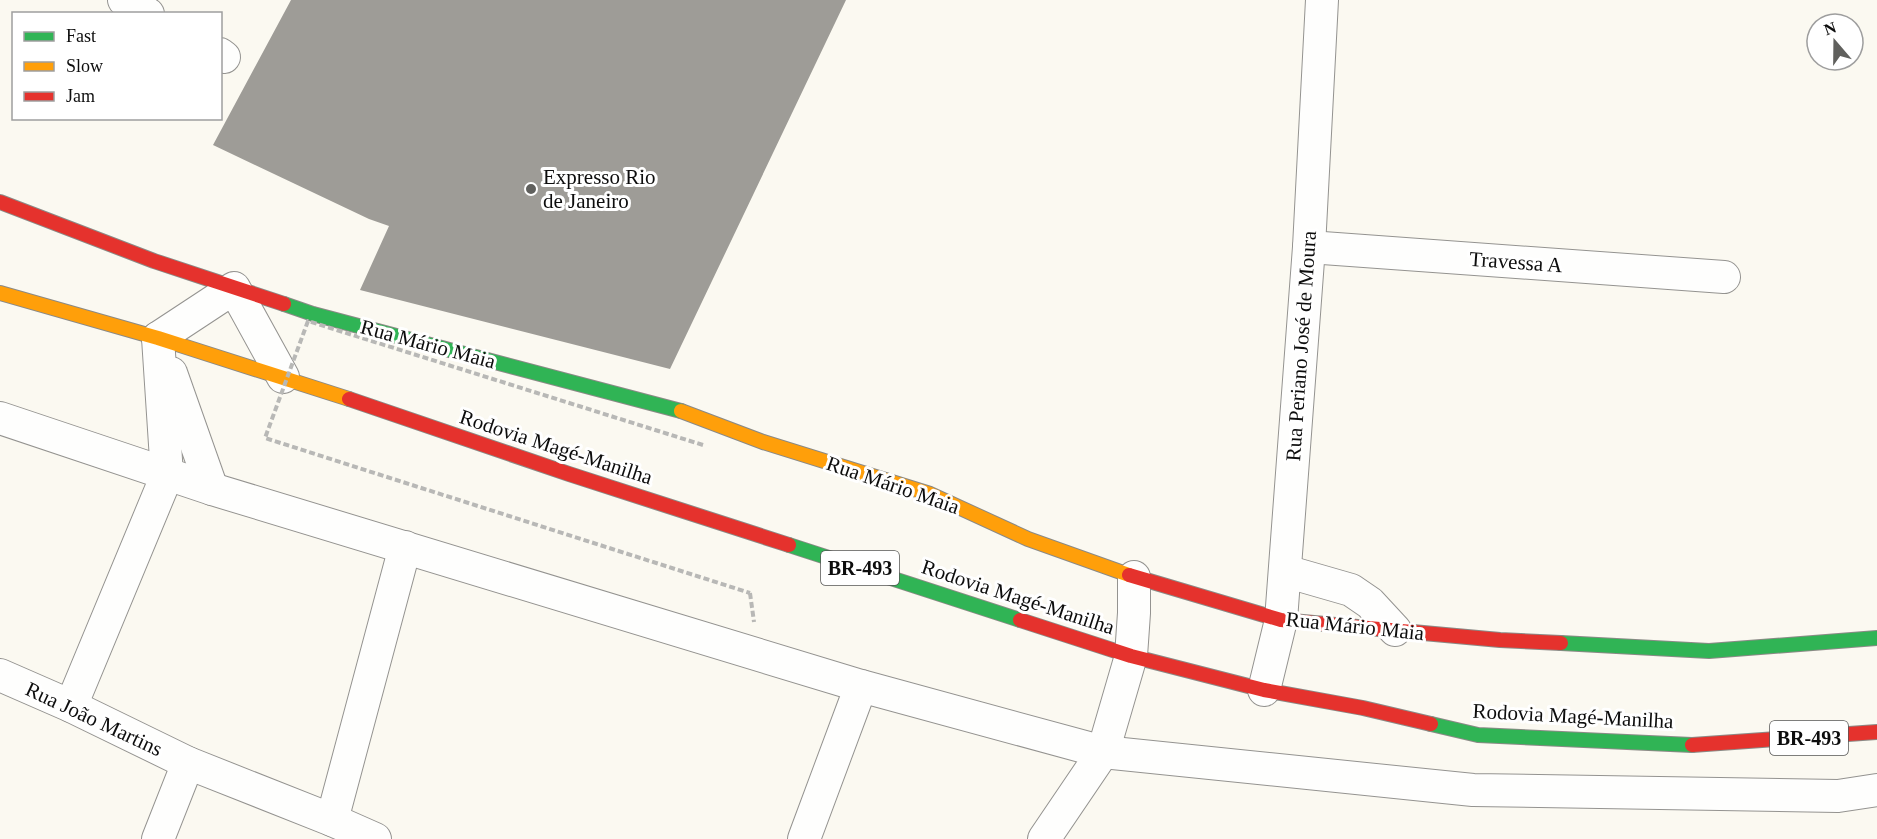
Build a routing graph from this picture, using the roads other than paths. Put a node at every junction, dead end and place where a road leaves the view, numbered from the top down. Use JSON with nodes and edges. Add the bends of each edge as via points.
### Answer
{"nodes":[{"id":1,"x":124,"y":0,"type":"edge"},
{"id":2,"x":1322,"y":0,"type":"edge"},
{"id":3,"x":145,"y":12,"type":"edge"},
{"id":4,"x":0,"y":202,"type":"edge"},
{"id":5,"x":1309,"y":247,"type":"junction"},
{"id":6,"x":1724,"y":277,"type":"dead end"},
{"id":7,"x":234,"y":288,"type":"junction"},
{"id":8,"x":0,"y":293,"type":"edge"},
{"id":9,"x":158,"y":338,"type":"junction"},
{"id":10,"x":284,"y":378,"type":"junction"},
{"id":11,"x":0,"y":417,"type":"edge"},
{"id":12,"x":167,"y":475,"type":"junction"},
{"id":13,"x":212,"y":489,"type":"junction"},
{"id":14,"x":405,"y":547,"type":"junction"},
{"id":15,"x":1285,"y":571,"type":"junction"},
{"id":16,"x":1134,"y":577,"type":"junction"},
{"id":17,"x":1281,"y":620,"type":"junction"},
{"id":18,"x":1395,"y":630,"type":"junction"},
{"id":19,"x":1877,"y":638,"type":"edge"},
{"id":20,"x":1131,"y":656,"type":"junction"},
{"id":21,"x":0,"y":675,"type":"edge"},
{"id":22,"x":861,"y":686,"type":"junction"},
{"id":23,"x":1264,"y":690,"type":"junction"},
{"id":24,"x":71,"y":706,"type":"junction"},
{"id":25,"x":1877,"y":732,"type":"edge"},
{"id":26,"x":1103,"y":752,"type":"junction"},
{"id":27,"x":188,"y":763,"type":"junction"},
{"id":28,"x":1877,"y":774,"type":"edge"},
{"id":29,"x":1877,"y":790,"type":"edge"},
{"id":30,"x":1838,"y":796,"type":"junction"},
{"id":31,"x":332,"y":820,"type":"junction"},
{"id":32,"x":158,"y":839,"type":"edge"},
{"id":33,"x":375,"y":839,"type":"edge"},
{"id":34,"x":804,"y":839,"type":"edge"},
{"id":35,"x":1044,"y":839,"type":"edge"}],
"edges":[{"from":1,"to":3,"type":"street"},
{"from":2,"to":5,"type":"street","name":"Rua Periano José de Moura"},
{"from":4,"to":7,"type":"main road","name":"Rua Mário Maia"},
{"from":5,"to":6,"type":"street","name":"Travessa A"},
{"from":5,"to":15,"type":"street","name":"Rua Periano José de Moura"},
{"from":7,"to":9,"type":"street"},
{"from":7,"to":10,"type":"street"},
{"from":7,"to":16,"type":"main road","name":"Rua Mário Maia","via":[[313,314],[680,411],[930,494],[1028,539]]},
{"from":8,"to":9,"type":"main road","name":"Rodovia Magé-Manilha","number":"BR-493"},
{"from":9,"to":10,"type":"main road","name":"Rodovia Magé-Manilha","number":"BR-493"},
{"from":9,"to":12,"type":"street"},
{"from":9,"to":13,"type":"street"},
{"from":10,"to":20,"type":"main road","name":"Rodovia Magé-Manilha","number":"BR-493"},
{"from":11,"to":12,"type":"street"},
{"from":12,"to":13,"type":"street"},
{"from":12,"to":24,"type":"street"},
{"from":13,"to":14,"type":"street"},
{"from":14,"to":22,"type":"street"},
{"from":14,"to":31,"type":"street"},
{"from":15,"to":17,"type":"street","name":"Rua Periano José de Moura"},
{"from":15,"to":18,"type":"street","via":[[1351,590],[1371,603]]},
{"from":16,"to":17,"type":"main road","name":"Rua Mário Maia"},
{"from":16,"to":20,"type":"street"},
{"from":17,"to":18,"type":"main road","name":"Rua Mário Maia"},
{"from":17,"to":23,"type":"street","name":"Rua Periano José de Moura"},
{"from":18,"to":19,"type":"main road","name":"Rua Mário Maia","via":[[1709,651]]},
{"from":20,"to":23,"type":"main road","name":"Rodovia Magé-Manilha","number":"BR-493"},
{"from":20,"to":26,"type":"street"},
{"from":21,"to":24,"type":"street","name":"Rua João Martins"},
{"from":22,"to":26,"type":"street"},
{"from":22,"to":34,"type":"street"},
{"from":23,"to":25,"type":"main road","name":"Rodovia Magé-Manilha","number":"BR-493","via":[[1478,735],[1701,745]]},
{"from":24,"to":27,"type":"street","name":"Rua João Martins"},
{"from":26,"to":30,"type":"street","via":[[1473,790]]},
{"from":26,"to":35,"type":"street"},
{"from":27,"to":31,"type":"street","name":"Rua João Martins"},
{"from":27,"to":32,"type":"street","name":"Rua João Martins"},
{"from":28,"to":30,"type":"street"},
{"from":29,"to":30,"type":"street"},
{"from":31,"to":33,"type":"street","name":"Rua João Martins"}]}
